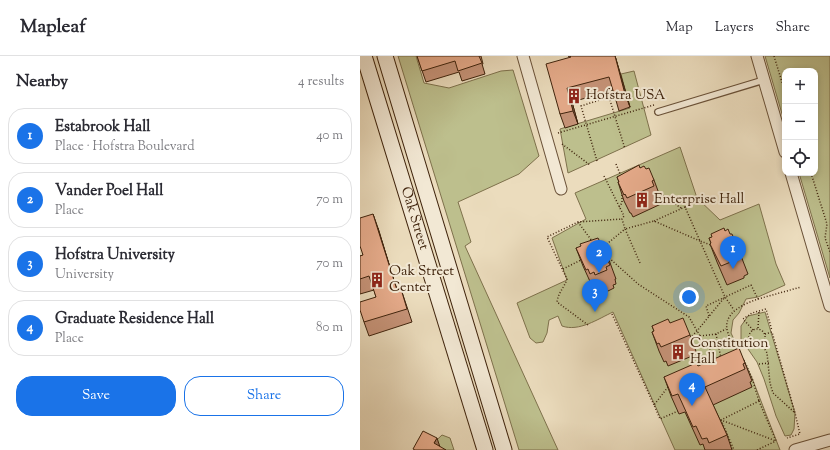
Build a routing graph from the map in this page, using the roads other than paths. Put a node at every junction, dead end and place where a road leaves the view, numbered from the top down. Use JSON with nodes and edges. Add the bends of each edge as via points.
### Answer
{"nodes":[{"id":1,"x":364,"y":56,"type":"edge"},
{"id":2,"x":385,"y":56,"type":"edge"},
{"id":3,"x":523,"y":56,"type":"edge"},
{"id":4,"x":757,"y":56,"type":"edge"},
{"id":5,"x":764,"y":80,"type":"junction"},
{"id":6,"x":658,"y":112,"type":"dead end"},
{"id":7,"x":782,"y":142,"type":"edge"},
{"id":8,"x":792,"y":176,"type":"edge"},
{"id":9,"x":561,"y":189,"type":"dead end"},
{"id":10,"x":830,"y":306,"type":"edge"},
{"id":11,"x":467,"y":328,"type":"junction"},
{"id":12,"x":450,"y":333,"type":"junction"},
{"id":13,"x":830,"y":440,"type":"edge"},
{"id":14,"x":485,"y":450,"type":"edge"},
{"id":15,"x":504,"y":450,"type":"edge"},
{"id":16,"x":795,"y":450,"type":"edge"}],
"edges":[{"from":1,"to":12,"type":"street","name":"Oak Street"},
{"from":2,"to":11,"type":"street","name":"Oak Street"},
{"from":3,"to":9,"type":"street"},
{"from":4,"to":5,"type":"street"},
{"from":5,"to":6,"type":"lane"},
{"from":5,"to":7,"type":"street"},
{"from":8,"to":10,"type":"street"},
{"from":11,"to":12,"type":"street"},
{"from":11,"to":15,"type":"street","name":"Oak Street"},
{"from":12,"to":14,"type":"street","name":"Oak Street"},
{"from":13,"to":16,"type":"street"}]}
